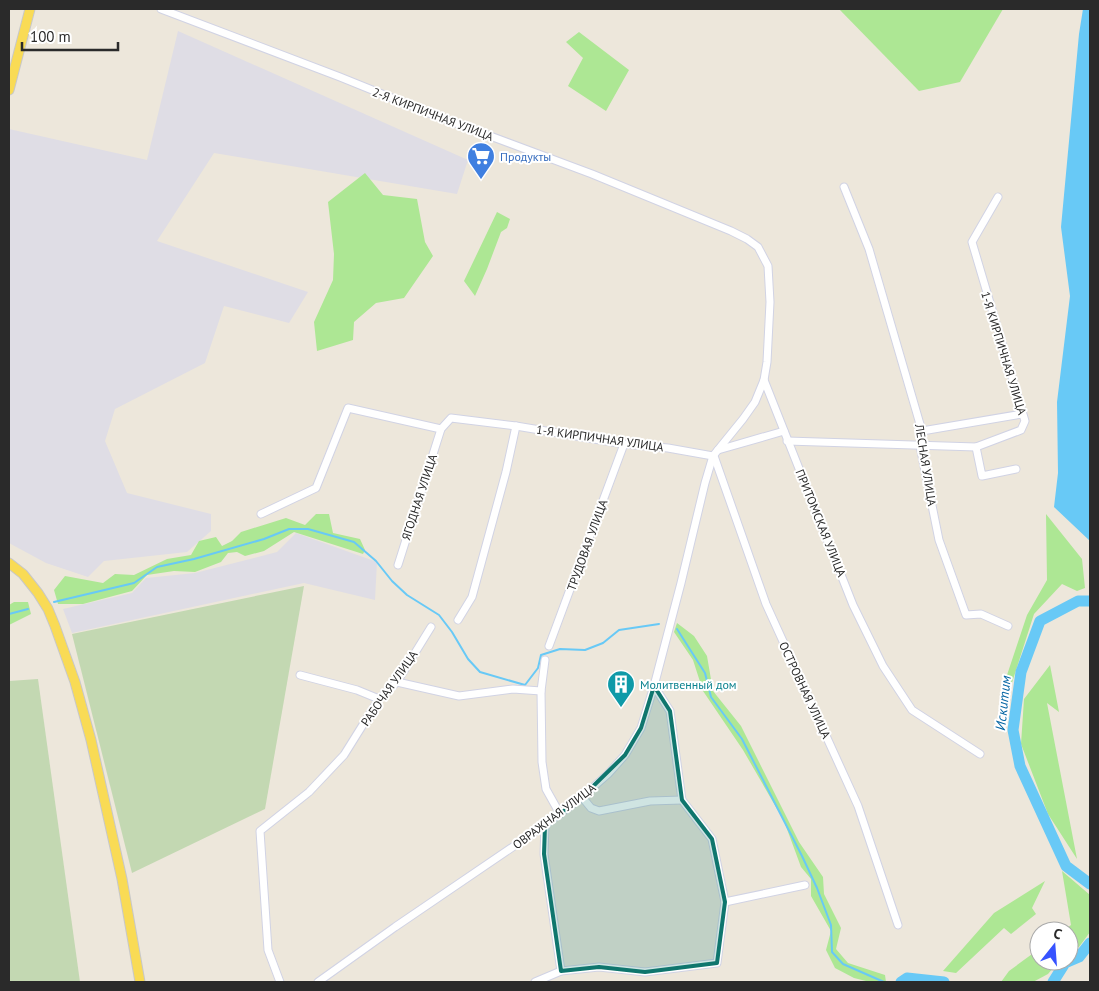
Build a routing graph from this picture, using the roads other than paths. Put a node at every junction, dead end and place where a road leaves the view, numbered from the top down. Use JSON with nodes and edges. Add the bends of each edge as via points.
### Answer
{"nodes":[{"id":1,"x":30,"y":9,"type":"edge"},
{"id":2,"x":161,"y":9,"type":"edge"},
{"id":3,"x":12,"y":62,"type":"edge"},
{"id":4,"x":9,"y":90,"type":"edge"},
{"id":5,"x":844,"y":187,"type":"dead end"},
{"id":6,"x":998,"y":197,"type":"dead end"},
{"id":7,"x":758,"y":247,"type":"joint"},
{"id":8,"x":764,"y":380,"type":"junction"},
{"id":9,"x":1022,"y":414,"type":"junction"},
{"id":10,"x":516,"y":426,"type":"junction"},
{"id":11,"x":441,"y":429,"type":"junction"},
{"id":12,"x":784,"y":431,"type":"junction"},
{"id":13,"x":922,"y":431,"type":"junction"},
{"id":14,"x":788,"y":441,"type":"junction"},
{"id":15,"x":624,"y":444,"type":"junction"},
{"id":16,"x":920,"y":446,"type":"junction"},
{"id":17,"x":976,"y":447,"type":"junction"},
{"id":18,"x":716,"y":453,"type":"junction"},
{"id":19,"x":1016,"y":469,"type":"dead end"},
{"id":20,"x":261,"y":514,"type":"dead end"},
{"id":21,"x":9,"y":563,"type":"edge"},
{"id":22,"x":398,"y":565,"type":"dead end"},
{"id":23,"x":458,"y":620,"type":"dead end"},
{"id":24,"x":1008,"y":626,"type":"dead end"},
{"id":25,"x":431,"y":627,"type":"dead end"},
{"id":26,"x":549,"y":646,"type":"dead end"},
{"id":27,"x":545,"y":660,"type":"dead end"},
{"id":28,"x":300,"y":675,"type":"dead end"},
{"id":29,"x":397,"y":682,"type":"junction"},
{"id":30,"x":654,"y":686,"type":"junction"},
{"id":31,"x":542,"y":691,"type":"junction"},
{"id":32,"x":379,"y":698,"type":"junction"},
{"id":33,"x":980,"y":754,"type":"dead end"},
{"id":34,"x":582,"y":797,"type":"junction"},
{"id":35,"x":682,"y":800,"type":"junction"},
{"id":36,"x":560,"y":814,"type":"junction"},
{"id":37,"x":545,"y":826,"type":"junction"},
{"id":38,"x":805,"y":885,"type":"dead end"},
{"id":39,"x":725,"y":902,"type":"junction"},
{"id":40,"x":898,"y":925,"type":"dead end"},
{"id":41,"x":561,"y":971,"type":"junction"},
{"id":42,"x":140,"y":982,"type":"edge"},
{"id":43,"x":280,"y":982,"type":"edge"},
{"id":44,"x":318,"y":982,"type":"edge"},
{"id":45,"x":535,"y":982,"type":"edge"}],
"edges":[{"from":1,"to":3,"type":"main road"},
{"from":2,"to":7,"type":"street","name":"2-Я КИРПИЧНАЯ УЛИЦА","via":[[608,180],[731,231]]},
{"from":3,"to":4,"type":"main road"},
{"from":5,"to":13,"type":"street","name":"ЛЕСНАЯ УЛИЦА","via":[[869,249]]},
{"from":6,"to":9,"type":"street","name":"1-Я КИРПИЧНАЯ УЛИЦА","via":[[972,242]]},
{"from":7,"to":8,"type":"street","name":"ПРИТОМСКАЯ УЛИЦА","via":[[768,266],[770,302]]},
{"from":8,"to":12,"type":"street","name":"ПРИТОМСКАЯ УЛИЦА"},
{"from":8,"to":18,"type":"street","name":"ОВРАЖНАЯ УЛИЦА","via":[[755,402]]},
{"from":9,"to":13,"type":"street"},
{"from":9,"to":17,"type":"street","name":"1-Я КИРПИЧНАЯ УЛИЦА","via":[[1025,421],[1021,430]]},
{"from":10,"to":11,"type":"street","name":"1-Я КИРПИЧНАЯ УЛИЦА","via":[[451,418]]},
{"from":10,"to":15,"type":"street","name":"1-Я КИРПИЧНАЯ УЛИЦА"},
{"from":10,"to":23,"type":"street","via":[[472,597]]},
{"from":11,"to":20,"type":"street","via":[[348,408],[316,488]]},
{"from":11,"to":22,"type":"street","name":"ЯГОДНАЯ УЛИЦА"},
{"from":12,"to":14,"type":"street","name":"ПРИТОМСКАЯ УЛИЦА"},
{"from":12,"to":18,"type":"street","name":"1-Я КИРПИЧНАЯ УЛИЦА"},
{"from":13,"to":16,"type":"street","name":"ЛЕСНАЯ УЛИЦА"},
{"from":14,"to":16,"type":"street","name":"1-Я КИРПИЧНАЯ УЛИЦА"},
{"from":14,"to":33,"type":"street","name":"ПРИТОМСКАЯ УЛИЦА","via":[[853,605],[883,666],[912,710]]},
{"from":15,"to":18,"type":"street","name":"1-Я КИРПИЧНАЯ УЛИЦА"},
{"from":15,"to":26,"type":"street","name":"ТРУДОВАЯ УЛИЦА"},
{"from":16,"to":17,"type":"street","name":"1-Я КИРПИЧНАЯ УЛИЦА"},
{"from":16,"to":24,"type":"street","name":"ЛЕСНАЯ УЛИЦА","via":[[939,540],[966,616],[981,614]]},
{"from":17,"to":19,"type":"street","via":[[982,476]]},
{"from":18,"to":30,"type":"street","name":"ОВРАЖНАЯ УЛИЦА","via":[[705,483]]},
{"from":18,"to":40,"type":"street","name":"ОСТРОВНАЯ УЛИЦА","via":[[766,604],[858,806]]},
{"from":21,"to":42,"type":"main road","via":[[22,574],[48,609],[75,682],[122,879]]},
{"from":25,"to":29,"type":"street","name":"РАБОЧАЯ УЛИЦА"},
{"from":27,"to":31,"type":"street"},
{"from":28,"to":32,"type":"street"},
{"from":29,"to":31,"type":"street","via":[[459,696],[513,689]]},
{"from":29,"to":32,"type":"street","name":"РАБОЧАЯ УЛИЦА"},
{"from":30,"to":34,"type":"street","name":"ОВРАЖНАЯ УЛИЦА","via":[[641,728],[625,755]]},
{"from":30,"to":35,"type":"street","via":[[670,711]]},
{"from":31,"to":36,"type":"street","via":[[542,762],[546,790]]},
{"from":32,"to":43,"type":"street","name":"РАБОЧАЯ УЛИЦА","via":[[344,755],[309,792],[260,831],[268,950]]},
{"from":34,"to":35,"type":"street","via":[[591,808],[599,810],[650,801]]},
{"from":34,"to":36,"type":"street","name":"ОВРАЖНАЯ УЛИЦА"},
{"from":35,"to":39,"type":"street","via":[[712,839]]},
{"from":36,"to":37,"type":"street","name":"ОВРАЖНАЯ УЛИЦА"},
{"from":37,"to":41,"type":"street","via":[[544,854]]},
{"from":37,"to":44,"type":"street","name":"ОВРАЖНАЯ УЛИЦА"},
{"from":38,"to":39,"type":"street"},
{"from":39,"to":41,"type":"street","via":[[717,963],[645,972],[599,967]]},
{"from":41,"to":45,"type":"street"}]}
